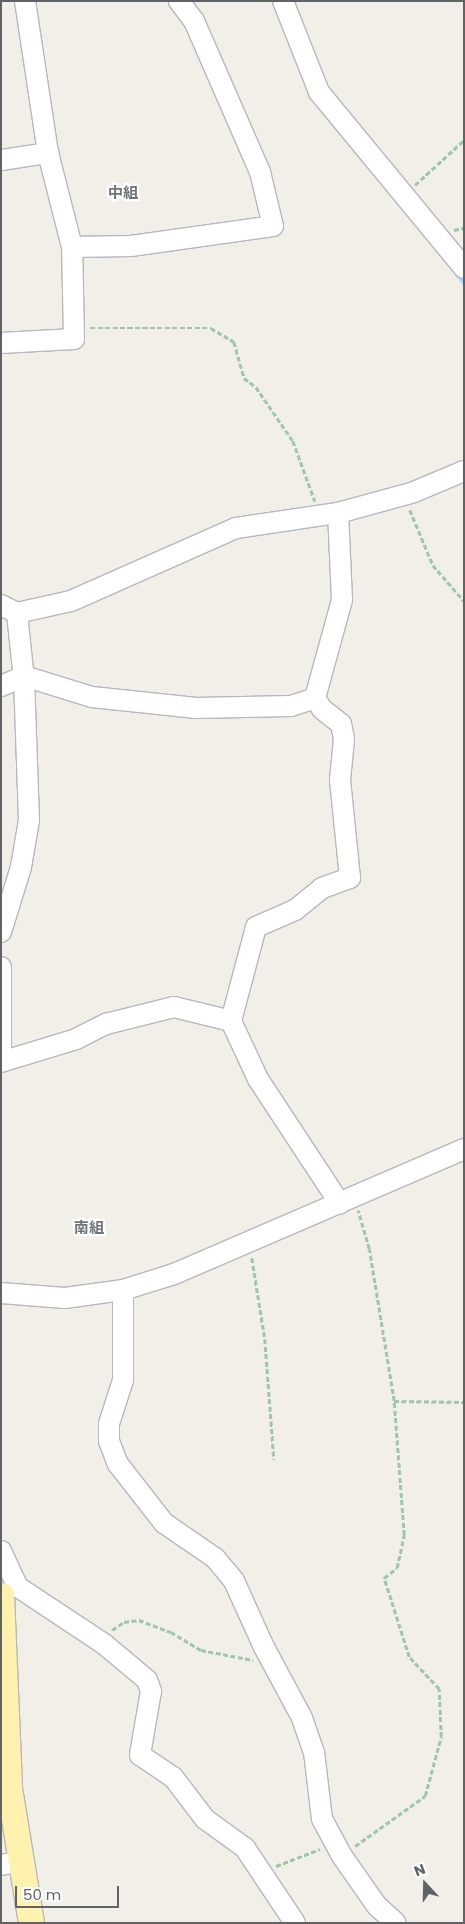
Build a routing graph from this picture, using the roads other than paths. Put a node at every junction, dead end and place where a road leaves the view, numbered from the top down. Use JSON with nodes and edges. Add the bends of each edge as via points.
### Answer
{"nodes":[{"id":1,"x":25,"y":1,"type":"edge"},
{"id":2,"x":179,"y":1,"type":"edge"},
{"id":3,"x":283,"y":1,"type":"edge"},
{"id":4,"x":48,"y":153,"type":"junction"},
{"id":5,"x":1,"y":160,"type":"edge"},
{"id":6,"x":72,"y":247,"type":"junction"},
{"id":7,"x":464,"y":268,"type":"edge"},
{"id":8,"x":1,"y":343,"type":"edge"},
{"id":9,"x":464,"y":471,"type":"edge"},
{"id":10,"x":329,"y":514,"type":"junction"},
{"id":11,"x":9,"y":609,"type":"edge"},
{"id":12,"x":24,"y":676,"type":"junction"},
{"id":13,"x":1,"y":686,"type":"edge"},
{"id":14,"x":315,"y":698,"type":"junction"},
{"id":15,"x":1,"y":932,"type":"edge"},
{"id":16,"x":1,"y":967,"type":"edge"},
{"id":17,"x":231,"y":1021,"type":"junction"},
{"id":18,"x":1,"y":1050,"type":"edge"},
{"id":19,"x":1,"y":1062,"type":"edge"},
{"id":20,"x":464,"y":1149,"type":"edge"},
{"id":21,"x":347,"y":1201,"type":"junction"},
{"id":22,"x":123,"y":1290,"type":"junction"},
{"id":23,"x":1,"y":1293,"type":"edge"},
{"id":24,"x":1,"y":1550,"type":"edge"},
{"id":25,"x":1,"y":1595,"type":"edge"},
{"id":26,"x":5,"y":1783,"type":"edge"},
{"id":27,"x":11,"y":1863,"type":"edge"},
{"id":28,"x":31,"y":1923,"type":"edge"},
{"id":29,"x":295,"y":1923,"type":"edge"},
{"id":30,"x":396,"y":1923,"type":"edge"}],
"edges":[{"from":1,"to":4,"type":"street"},
{"from":2,"to":6,"type":"street","via":[[194,21],[260,172],[273,226],[131,246]]},
{"from":3,"to":7,"type":"street","via":[[319,92]]},
{"from":4,"to":5,"type":"street"},
{"from":4,"to":6,"type":"street"},
{"from":6,"to":8,"type":"street","via":[[74,339]]},
{"from":9,"to":10,"type":"street","via":[[403,495]]},
{"from":10,"to":11,"type":"street","via":[[236,528],[71,601]]},
{"from":10,"to":14,"type":"street","via":[[342,600]]},
{"from":11,"to":12,"type":"street"},
{"from":12,"to":13,"type":"street"},
{"from":12,"to":14,"type":"street","via":[[92,697],[196,708],[291,706]]},
{"from":12,"to":15,"type":"street","via":[[29,820],[21,867]]},
{"from":14,"to":17,"type":"street","via":[[322,709],[341,724],[344,739],[340,780],[350,878],[322,888],[295,910],[256,927]]},
{"from":16,"to":18,"type":"street"},
{"from":17,"to":19,"type":"street","via":[[174,1007],[106,1024],[76,1039]]},
{"from":17,"to":21,"type":"street","via":[[258,1079]]},
{"from":20,"to":21,"type":"street"},
{"from":21,"to":22,"type":"street","via":[[174,1274]]},
{"from":22,"to":23,"type":"street","via":[[65,1298]]},
{"from":22,"to":30,"type":"street","via":[[123,1380],[109,1424],[110,1441],[118,1464],[164,1523],[215,1558],[234,1581],[305,1726],[314,1752],[322,1819],[339,1851],[377,1906]]},
{"from":24,"to":29,"type":"street","via":[[18,1587],[98,1640],[146,1680],[151,1691],[140,1755],[173,1777],[205,1819],[245,1848]]},
{"from":25,"to":26,"type":"main road"},
{"from":26,"to":27,"type":"main road"},
{"from":27,"to":28,"type":"main road"}]}
